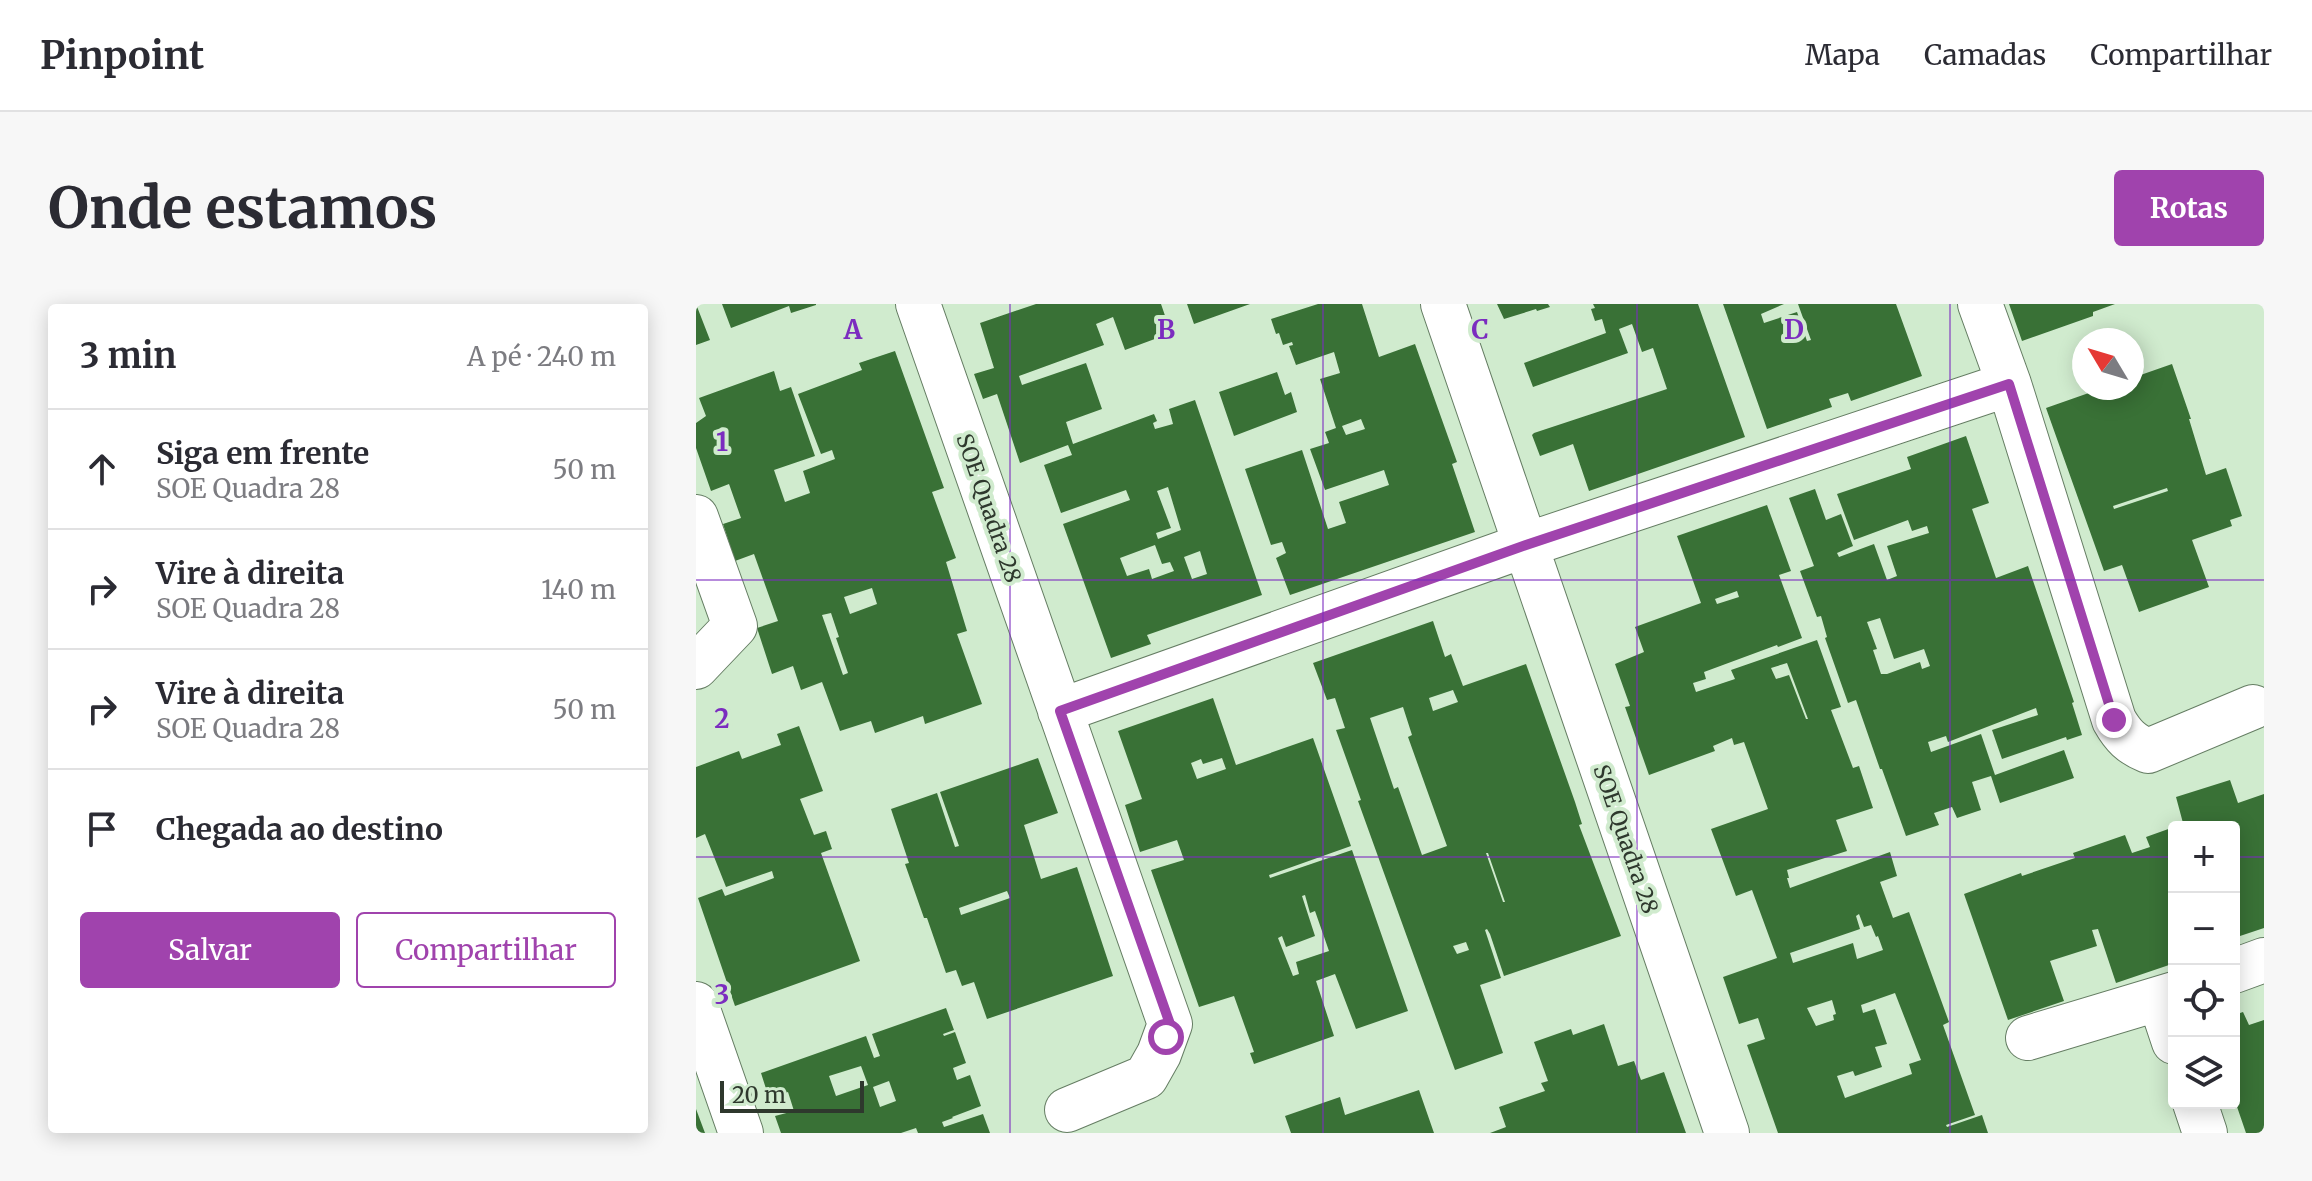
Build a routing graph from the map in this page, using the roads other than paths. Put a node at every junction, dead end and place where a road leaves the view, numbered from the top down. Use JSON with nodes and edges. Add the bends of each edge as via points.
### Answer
{"nodes":[{"id":1,"x":918,"y":304,"type":"edge"},
{"id":2,"x":1443,"y":304,"type":"edge"},
{"id":3,"x":1980,"y":304,"type":"edge"},
{"id":4,"x":2009,"y":384,"type":"junction"},
{"id":5,"x":696,"y":517,"type":"edge"},
{"id":6,"x":1526,"y":545,"type":"junction"},
{"id":7,"x":696,"y":667,"type":"edge"},
{"id":8,"x":2253,"y":707,"type":"dead end"},
{"id":9,"x":1060,"y":711,"type":"junction"},
{"id":10,"x":2264,"y":960,"type":"edge"},
{"id":11,"x":2240,"y":969,"type":"edge"},
{"id":12,"x":2167,"y":997,"type":"edge"},
{"id":13,"x":696,"y":1004,"type":"edge"},
{"id":14,"x":2173,"y":1037,"type":"edge"},
{"id":15,"x":2028,"y":1038,"type":"dead end"},
{"id":16,"x":704,"y":1053,"type":"edge"},
{"id":17,"x":2197,"y":1109,"type":"edge"},
{"id":18,"x":1067,"y":1110,"type":"dead end"},
{"id":19,"x":741,"y":1133,"type":"edge"},
{"id":20,"x":1727,"y":1133,"type":"edge"},
{"id":21,"x":2205,"y":1133,"type":"edge"}],
"edges":[{"from":1,"to":9,"type":"street","name":"SOE Quadra 28"},
{"from":2,"to":6,"type":"street","name":"SOE Quadra 28"},
{"from":3,"to":4,"type":"street"},
{"from":4,"to":6,"type":"street"},
{"from":4,"to":8,"type":"street","via":[[2122,734],[2148,751]]},
{"from":5,"to":7,"type":"street","via":[[735,626]]},
{"from":6,"to":9,"type":"street"},
{"from":6,"to":20,"type":"street","name":"SOE Quadra 28"},
{"from":9,"to":18,"type":"street","name":"SOE Quadra 28","via":[[1170,1024],[1146,1077]]},
{"from":10,"to":11,"type":"street"},
{"from":12,"to":14,"type":"street"},
{"from":12,"to":15,"type":"street"},
{"from":13,"to":16,"type":"street"},
{"from":16,"to":19,"type":"street"},
{"from":17,"to":21,"type":"street"}]}
